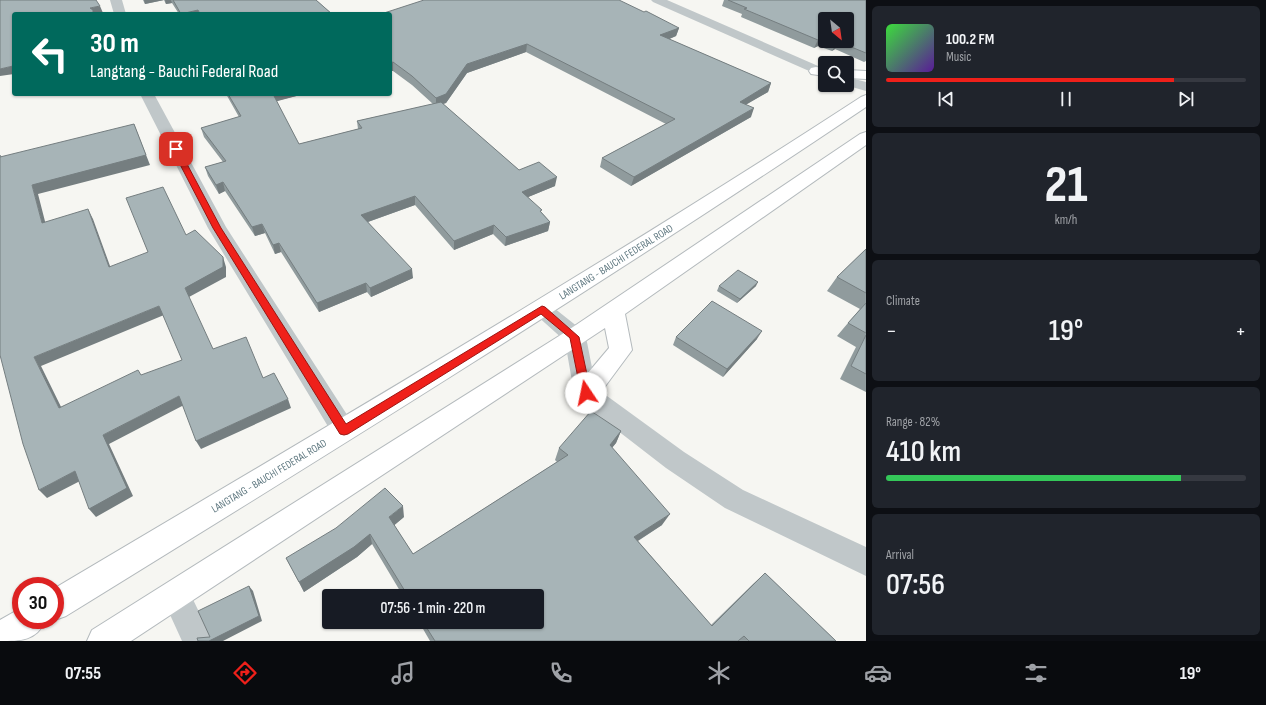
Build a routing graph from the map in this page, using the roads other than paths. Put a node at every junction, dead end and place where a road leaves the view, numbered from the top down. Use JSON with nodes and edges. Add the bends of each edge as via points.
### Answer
{"nodes":[{"id":1,"x":116,"y":0,"type":"edge"},
{"id":2,"x":657,"y":0,"type":"edge"},
{"id":3,"x":119,"y":12,"type":"edge"},
{"id":4,"x":818,"y":70,"type":"edge"},
{"id":5,"x":854,"y":74,"type":"edge"},
{"id":6,"x":866,"y":75,"type":"edge"},
{"id":7,"x":854,"y":83,"type":"edge"},
{"id":8,"x":866,"y":87,"type":"edge"},
{"id":9,"x":148,"y":96,"type":"edge"},
{"id":10,"x":866,"y":100,"type":"edge"},
{"id":11,"x":866,"y":138,"type":"edge"},
{"id":12,"x":542,"y":309,"type":"junction"},
{"id":13,"x":614,"y":310,"type":"junction"},
{"id":14,"x":575,"y":337,"type":"junction"},
{"id":15,"x":586,"y":393,"type":"junction"},
{"id":16,"x":344,"y":431,"type":"junction"},
{"id":17,"x":866,"y":562,"type":"edge"},
{"id":18,"x":176,"y":595,"type":"junction"},
{"id":19,"x":64,"y":600,"type":"edge"},
{"id":20,"x":15,"y":629,"type":"edge"},
{"id":21,"x":0,"y":638,"type":"edge"},
{"id":22,"x":103,"y":641,"type":"edge"},
{"id":23,"x":198,"y":641,"type":"edge"}],
"edges":[{"from":1,"to":3,"type":"street"},
{"from":2,"to":4,"type":"street"},
{"from":5,"to":6,"type":"main road"},
{"from":7,"to":8,"type":"street"},
{"from":9,"to":16,"type":"street","via":[[217,228]]},
{"from":10,"to":12,"type":"main road","name":"LANGTANG - BAUCHI FEDERAL ROAD","via":[[754,176]]},
{"from":11,"to":13,"type":"main road"},
{"from":12,"to":14,"type":"street"},
{"from":12,"to":16,"type":"main road","name":"LANGTANG - BAUCHI FEDERAL ROAD"},
{"from":13,"to":14,"type":"main road"},
{"from":13,"to":15,"type":"main road","via":[[614,324],[620,350]]},
{"from":14,"to":15,"type":"street"},
{"from":14,"to":18,"type":"main road"},
{"from":15,"to":17,"type":"street","via":[[675,460],[734,499]]},
{"from":16,"to":19,"type":"main road","name":"LANGTANG - BAUCHI FEDERAL ROAD"},
{"from":18,"to":22,"type":"main road"},
{"from":18,"to":23,"type":"street"},
{"from":20,"to":21,"type":"main road"}]}
